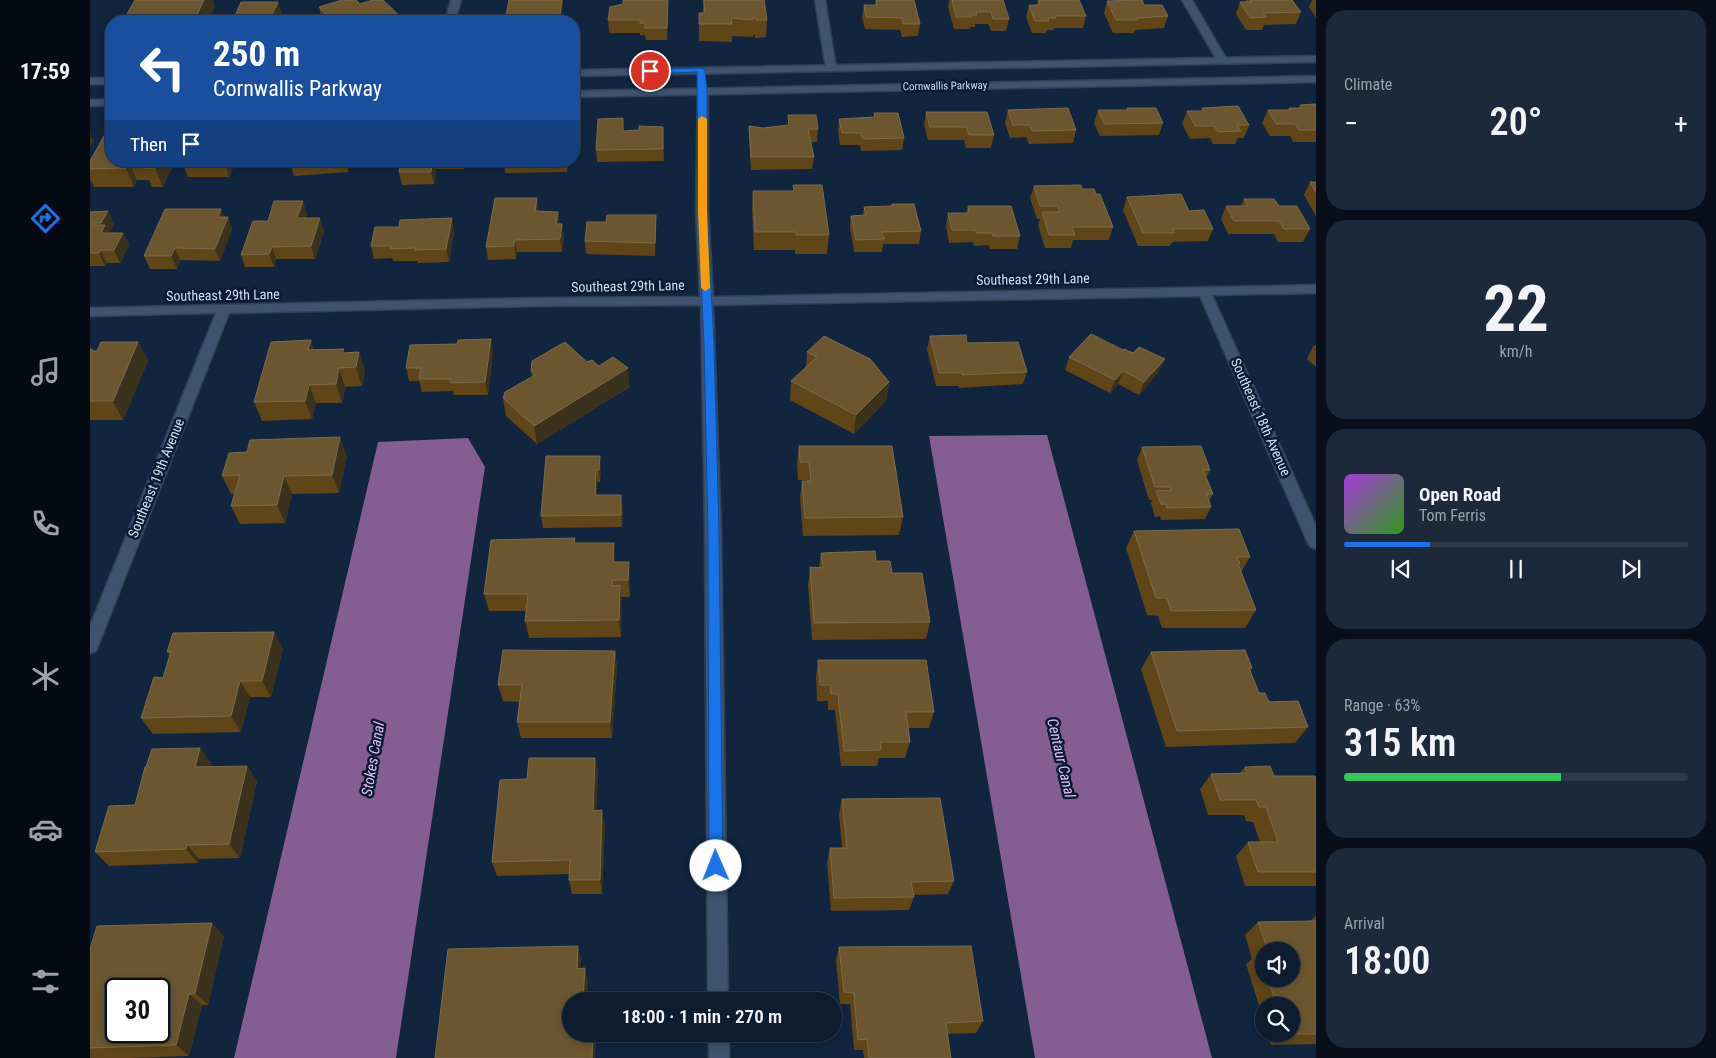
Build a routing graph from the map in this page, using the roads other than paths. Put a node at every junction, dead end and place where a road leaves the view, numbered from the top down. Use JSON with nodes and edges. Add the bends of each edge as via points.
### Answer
{"nodes":[{"id":1,"x":456,"y":0,"type":"edge"},
{"id":2,"x":820,"y":0,"type":"edge"},
{"id":3,"x":1187,"y":0,"type":"edge"},
{"id":4,"x":452,"y":15,"type":"edge"},
{"id":5,"x":1316,"y":58,"type":"edge"},
{"id":6,"x":1222,"y":60,"type":"junction"},
{"id":7,"x":831,"y":68,"type":"junction"},
{"id":8,"x":701,"y":70,"type":"junction"},
{"id":9,"x":580,"y":73,"type":"edge"},
{"id":10,"x":1316,"y":79,"type":"edge"},
{"id":11,"x":90,"y":81,"type":"edge"},
{"id":12,"x":105,"y":81,"type":"edge"},
{"id":13,"x":1234,"y":81,"type":"junction"},
{"id":14,"x":835,"y":88,"type":"junction"},
{"id":15,"x":703,"y":92,"type":"junction"},
{"id":16,"x":580,"y":94,"type":"edge"},
{"id":17,"x":105,"y":102,"type":"edge"},
{"id":18,"x":90,"y":103,"type":"edge"},
{"id":19,"x":1316,"y":289,"type":"edge"},
{"id":20,"x":1204,"y":291,"type":"junction"},
{"id":21,"x":706,"y":300,"type":"junction"},
{"id":22,"x":224,"y":310,"type":"junction"},
{"id":23,"x":90,"y":312,"type":"edge"},
{"id":24,"x":1316,"y":543,"type":"edge"},
{"id":25,"x":90,"y":646,"type":"edge"},
{"id":26,"x":718,"y":992,"type":"edge"},
{"id":27,"x":719,"y":1042,"type":"edge"},
{"id":28,"x":719,"y":1058,"type":"edge"}],
"edges":[{"from":1,"to":4,"type":"street"},
{"from":2,"to":7,"type":"street"},
{"from":3,"to":6,"type":"street"},
{"from":5,"to":6,"type":"street","name":"Cornwallis Parkway"},
{"from":6,"to":7,"type":"street","name":"Cornwallis Parkway"},
{"from":6,"to":13,"type":"street"},
{"from":7,"to":8,"type":"street","name":"Cornwallis Parkway"},
{"from":7,"to":14,"type":"street"},
{"from":8,"to":9,"type":"street","name":"Cornwallis Parkway"},
{"from":8,"to":15,"type":"street"},
{"from":10,"to":13,"type":"street","name":"Cornwallis Parkway"},
{"from":11,"to":12,"type":"street"},
{"from":13,"to":14,"type":"street","name":"Cornwallis Parkway"},
{"from":14,"to":15,"type":"street","name":"Cornwallis Parkway"},
{"from":15,"to":16,"type":"street","name":"Cornwallis Parkway"},
{"from":15,"to":21,"type":"street","via":[[702,211]]},
{"from":17,"to":18,"type":"street"},
{"from":19,"to":20,"type":"street","name":"Southeast 29th Lane"},
{"from":20,"to":21,"type":"street","name":"Southeast 29th Lane"},
{"from":20,"to":24,"type":"street","name":"Southeast 18th Avenue"},
{"from":21,"to":22,"type":"street","name":"Southeast 29th Lane"},
{"from":21,"to":26,"type":"street","via":[[713,522]]},
{"from":22,"to":23,"type":"street","name":"Southeast 29th Lane"},
{"from":22,"to":25,"type":"street","name":"Southeast 19th Avenue"},
{"from":27,"to":28,"type":"street"}]}
